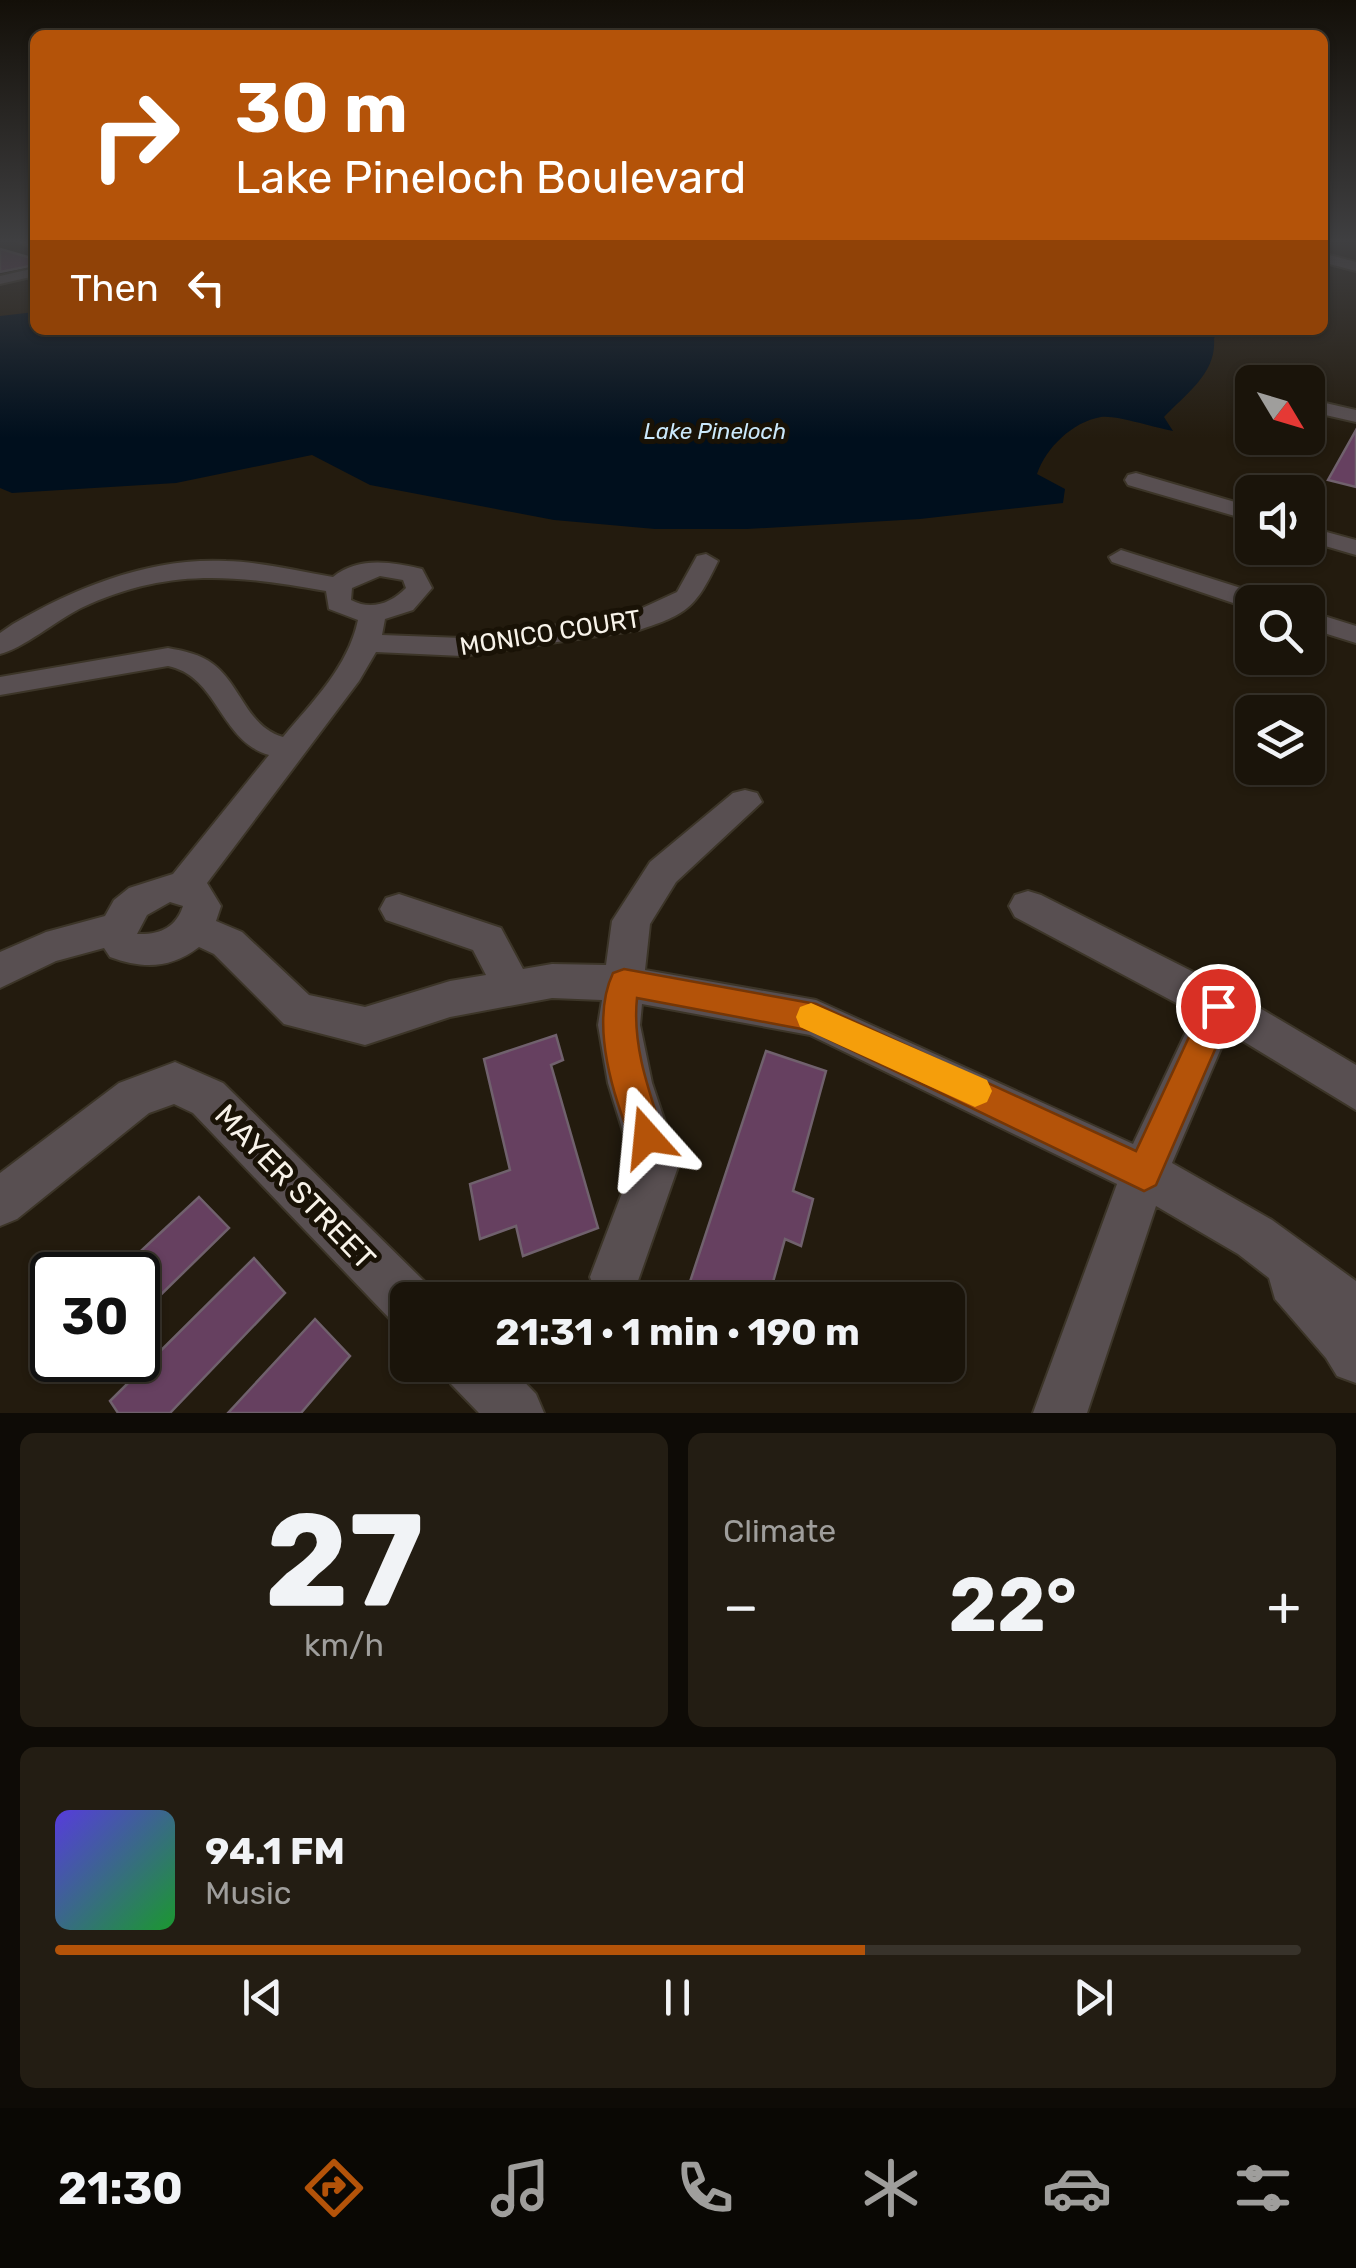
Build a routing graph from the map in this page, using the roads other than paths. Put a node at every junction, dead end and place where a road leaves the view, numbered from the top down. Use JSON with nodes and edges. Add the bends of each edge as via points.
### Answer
{"nodes":[{"id":1,"x":1325,"y":409,"type":"edge"},
{"id":2,"x":1356,"y":416,"type":"edge"},
{"id":3,"x":1136,"y":480,"type":"dead end"},
{"id":4,"x":1235,"y":509,"type":"edge"},
{"id":5,"x":1325,"y":539,"type":"edge"},
{"id":6,"x":1356,"y":548,"type":"edge"},
{"id":7,"x":1120,"y":558,"type":"dead end"},
{"id":8,"x":706,"y":561,"type":"dead end"},
{"id":9,"x":339,"y":586,"type":"junction"},
{"id":10,"x":1235,"y":595,"type":"edge"},
{"id":11,"x":1325,"y":625,"type":"edge"},
{"id":12,"x":370,"y":628,"type":"junction"},
{"id":13,"x":1356,"y":635,"type":"edge"},
{"id":14,"x":0,"y":646,"type":"edge"},
{"id":15,"x":0,"y":686,"type":"edge"},
{"id":16,"x":290,"y":750,"type":"junction"},
{"id":17,"x":746,"y":802,"type":"dead end"},
{"id":18,"x":1028,"y":906,"type":"dead end"},
{"id":19,"x":188,"y":908,"type":"junction"},
{"id":20,"x":399,"y":909,"type":"dead end"},
{"id":21,"x":118,"y":928,"type":"junction"},
{"id":22,"x":0,"y":971,"type":"edge"},
{"id":23,"x":624,"y":982,"type":"junction"},
{"id":24,"x":512,"y":986,"type":"junction"},
{"id":25,"x":1218,"y":1006,"type":"junction"},
{"id":26,"x":1356,"y":1089,"type":"edge"},
{"id":27,"x":1144,"y":1173,"type":"junction"},
{"id":28,"x":0,"y":1202,"type":"edge"},
{"id":29,"x":1255,"y":1238,"type":"junction"},
{"id":30,"x":615,"y":1277,"type":"dead end"},
{"id":31,"x":390,"y":1284,"type":"edge"},
{"id":32,"x":1356,"y":1312,"type":"edge"},
{"id":33,"x":1356,"y":1358,"type":"edge"},
{"id":34,"x":487,"y":1382,"type":"edge"},
{"id":35,"x":517,"y":1413,"type":"edge"},
{"id":36,"x":1060,"y":1413,"type":"edge"}],
"edges":[{"from":1,"to":2,"type":"street"},
{"from":3,"to":4,"type":"street"},
{"from":5,"to":6,"type":"street"},
{"from":7,"to":10,"type":"street"},
{"from":8,"to":12,"type":"street","name":"MONICO COURT","via":[[688,597],[629,624],[462,647]]},
{"from":9,"to":12,"type":"street","via":[[338,602]]},
{"from":9,"to":12,"type":"street","via":[[378,568],[413,574],[415,596]]},
{"from":9,"to":14,"type":"street","via":[[223,568],[187,570],[84,598]]},
{"from":11,"to":13,"type":"street"},
{"from":12,"to":16,"type":"street","via":[[349,675]]},
{"from":15,"to":16,"type":"street","via":[[186,658],[226,694],[258,740]]},
{"from":16,"to":19,"type":"street"},
{"from":17,"to":23,"type":"street","via":[[663,872],[631,921]]},
{"from":18,"to":25,"type":"street"},
{"from":19,"to":21,"type":"street","via":[[170,888],[142,898]]},
{"from":19,"to":21,"type":"street","via":[[167,948],[138,952],[124,946]]},
{"from":19,"to":24,"type":"street","via":[[298,1011],[366,1026]]},
{"from":20,"to":24,"type":"street","via":[[487,939]]},
{"from":21,"to":22,"type":"street","via":[[46,948]]},
{"from":23,"to":24,"type":"street"},
{"from":23,"to":27,"type":"street","via":[[816,1018]]},
{"from":23,"to":30,"type":"street","via":[[619,1025],[656,1164]]},
{"from":25,"to":26,"type":"street"},
{"from":25,"to":27,"type":"street"},
{"from":27,"to":29,"type":"street"},
{"from":27,"to":36,"type":"street"},
{"from":28,"to":31,"type":"street","name":"MAYER STREET","via":[[134,1098],[175,1083],[208,1098]]},
{"from":29,"to":32,"type":"street"},
{"from":29,"to":33,"type":"street"},
{"from":34,"to":35,"type":"street"}]}
